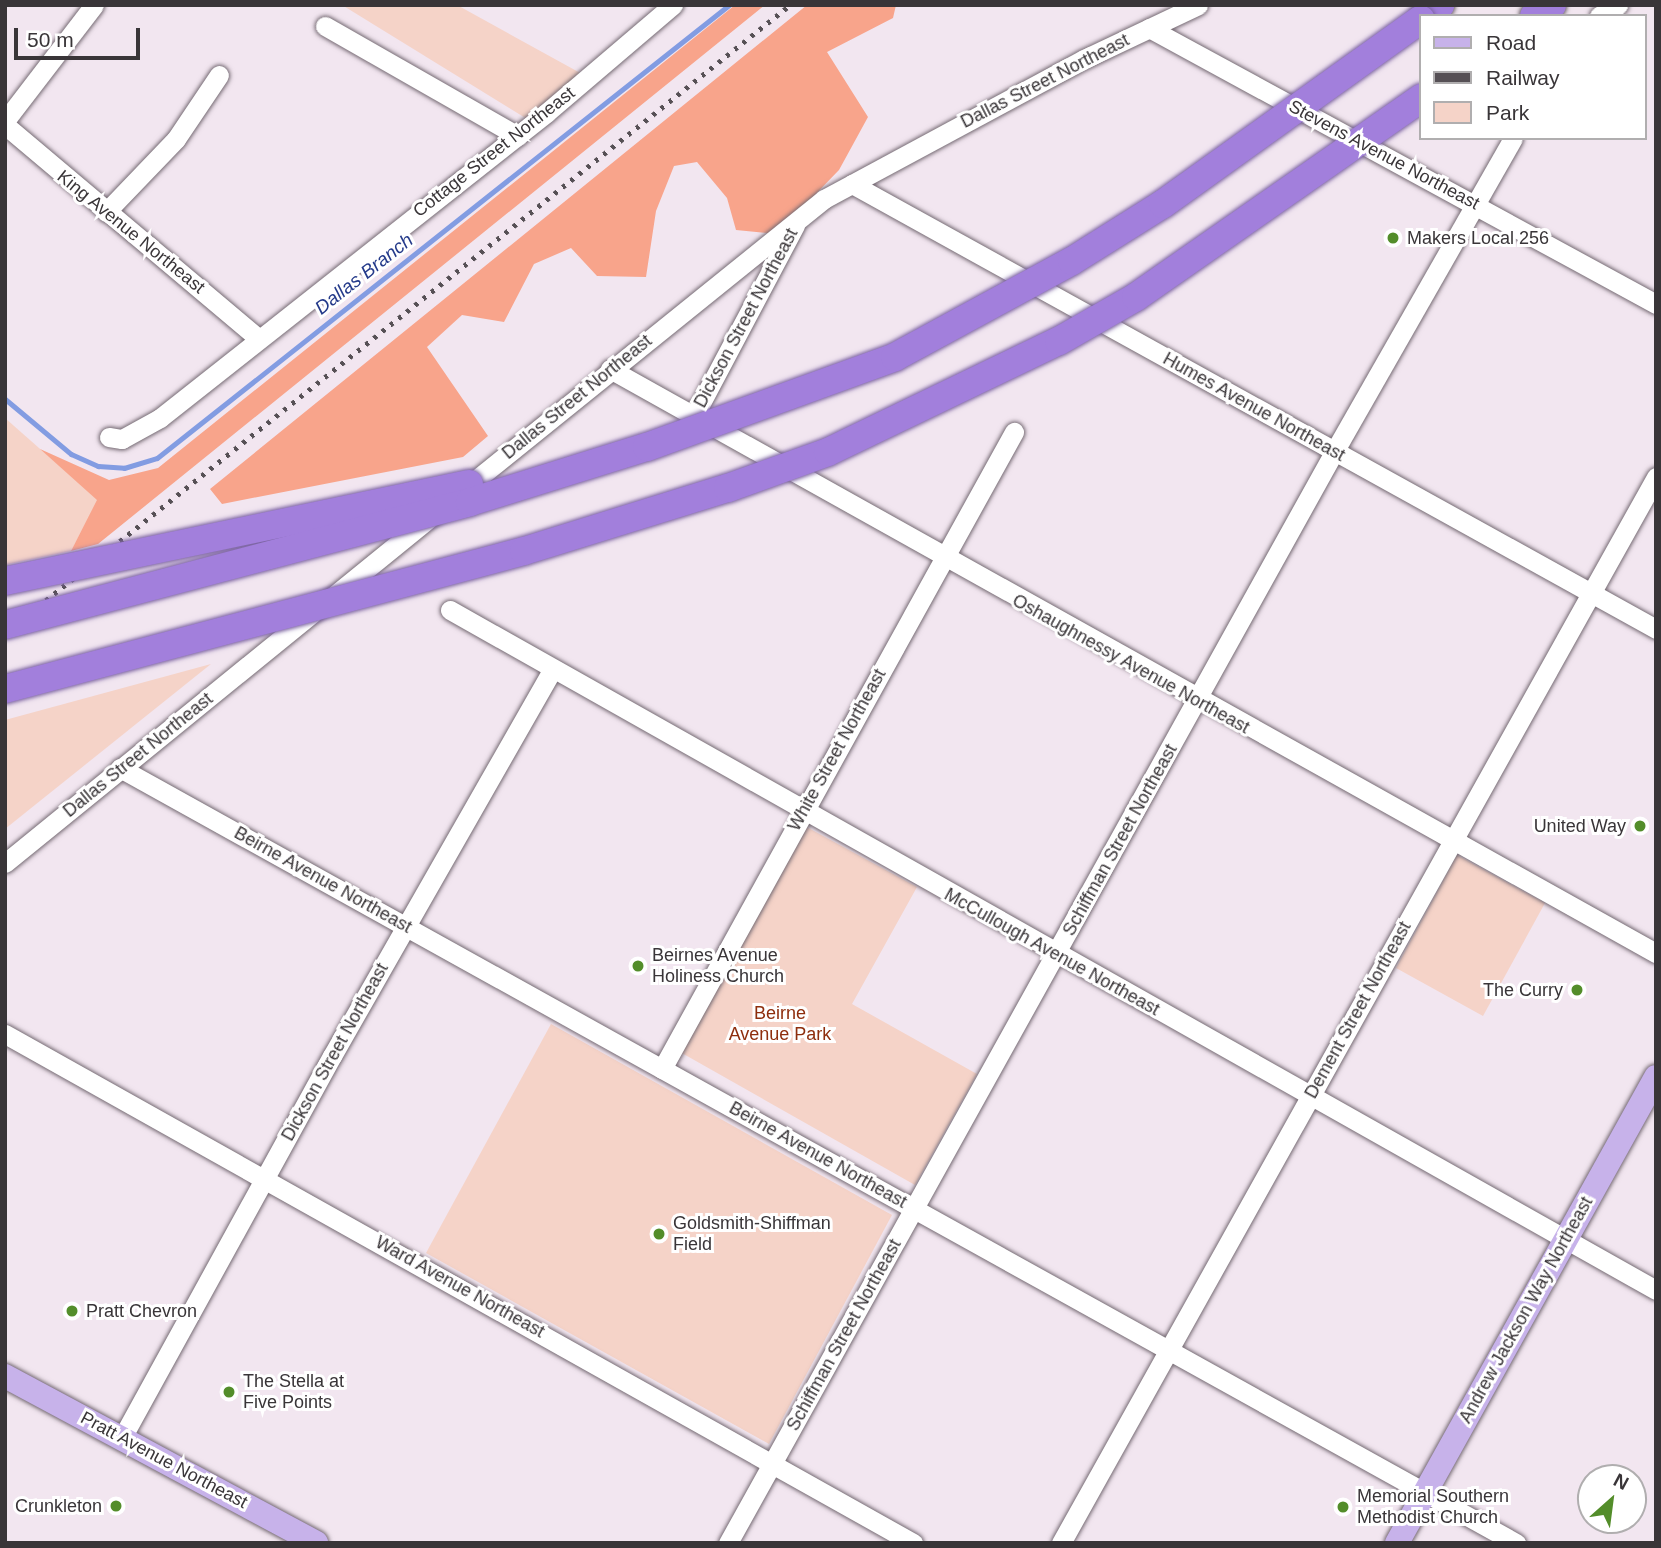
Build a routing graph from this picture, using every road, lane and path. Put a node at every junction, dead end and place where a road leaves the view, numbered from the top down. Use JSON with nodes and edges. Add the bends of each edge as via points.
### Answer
{"nodes":[{"id":1,"x":94,"y":5,"type":"edge"},
{"id":2,"x":673,"y":5,"type":"edge"},
{"id":3,"x":1198,"y":5,"type":"edge"},
{"id":4,"x":1552,"y":5,"type":"edge"},
{"id":5,"x":1618,"y":5,"type":"edge"},
{"id":6,"x":1536,"y":14,"type":"edge"},
{"id":7,"x":1602,"y":14,"type":"edge"},
{"id":8,"x":1420,"y":19,"type":"edge"},
{"id":9,"x":326,"y":26,"type":"dead end"},
{"id":10,"x":1149,"y":28,"type":"junction"},
{"id":11,"x":219,"y":75,"type":"dead end"},
{"id":12,"x":1420,"y":99,"type":"edge"},
{"id":13,"x":5,"y":123,"type":"edge"},
{"id":14,"x":518,"y":136,"type":"junction"},
{"id":15,"x":1512,"y":140,"type":"edge"},
{"id":16,"x":852,"y":184,"type":"junction"},
{"id":17,"x":1475,"y":204,"type":"junction"},
{"id":18,"x":106,"y":212,"type":"junction"},
{"id":19,"x":799,"y":218,"type":"junction"},
{"id":20,"x":1656,"y":304,"type":"edge"},
{"id":21,"x":258,"y":338,"type":"junction"},
{"id":22,"x":610,"y":369,"type":"junction"},
{"id":23,"x":693,"y":418,"type":"junction"},
{"id":24,"x":1014,"y":432,"type":"dead end"},
{"id":25,"x":109,"y":438,"type":"dead end"},
{"id":26,"x":646,"y":447,"type":"junction"},
{"id":27,"x":1334,"y":452,"type":"junction"},
{"id":28,"x":1656,"y":477,"type":"edge"},
{"id":29,"x":943,"y":558,"type":"junction"},
{"id":30,"x":5,"y":580,"type":"edge"},
{"id":31,"x":1591,"y":593,"type":"junction"},
{"id":32,"x":450,"y":610,"type":"dead end"},
{"id":33,"x":5,"y":625,"type":"edge"},
{"id":34,"x":1656,"y":629,"type":"edge"},
{"id":35,"x":552,"y":671,"type":"junction"},
{"id":36,"x":5,"y":689,"type":"edge"},
{"id":37,"x":1196,"y":700,"type":"junction"},
{"id":38,"x":121,"y":768,"type":"junction"},
{"id":39,"x":803,"y":812,"type":"junction"},
{"id":40,"x":1452,"y":841,"type":"junction"},
{"id":41,"x":5,"y":863,"type":"edge"},
{"id":42,"x":406,"y":927,"type":"junction"},
{"id":43,"x":1656,"y":953,"type":"edge"},
{"id":44,"x":1057,"y":954,"type":"junction"},
{"id":45,"x":5,"y":1034,"type":"edge"},
{"id":46,"x":662,"y":1069,"type":"junction"},
{"id":47,"x":1656,"y":1077,"type":"edge"},
{"id":48,"x":1310,"y":1097,"type":"junction"},
{"id":49,"x":265,"y":1177,"type":"junction"},
{"id":50,"x":916,"y":1210,"type":"junction"},
{"id":51,"x":1565,"y":1240,"type":"junction"},
{"id":52,"x":1656,"y":1290,"type":"edge"},
{"id":53,"x":1167,"y":1350,"type":"junction"},
{"id":54,"x":7,"y":1376,"type":"edge"},
{"id":55,"x":123,"y":1436,"type":"junction"},
{"id":56,"x":773,"y":1463,"type":"junction"},
{"id":57,"x":1425,"y":1492,"type":"junction"},
{"id":58,"x":316,"y":1543,"type":"edge"},
{"id":59,"x":728,"y":1543,"type":"edge"},
{"id":60,"x":913,"y":1543,"type":"edge"},
{"id":61,"x":1061,"y":1543,"type":"edge"},
{"id":62,"x":1397,"y":1543,"type":"edge"},
{"id":63,"x":1516,"y":1543,"type":"edge"}],
"edges":[{"from":1,"to":13,"type":"street"},
{"from":2,"to":14,"type":"street","name":"Cottage Street Northeast"},
{"from":3,"to":10,"type":"street","name":"Dallas Street Northeast"},
{"from":4,"to":6,"type":"highway"},
{"from":5,"to":7,"type":"street"},
{"from":8,"to":26,"type":"highway","bridge":true,"via":[[1163,204],[1059,268],[895,357]]},
{"from":9,"to":14,"type":"street"},
{"from":10,"to":16,"type":"street","name":"Dallas Street Northeast"},
{"from":10,"to":17,"type":"street","name":"Stevens Avenue Northeast"},
{"from":11,"to":18,"type":"street","via":[[176,139]]},
{"from":12,"to":36,"type":"highway","bridge":true,"via":[[1136,297],[1036,353],[828,452],[524,551]]},
{"from":13,"to":18,"type":"street","name":"King Avenue Northeast"},
{"from":14,"to":21,"type":"street","name":"Cottage Street Northeast"},
{"from":15,"to":17,"type":"street","name":"Schiffman Street Northeast"},
{"from":16,"to":19,"type":"street","name":"Dallas Street Northeast"},
{"from":16,"to":27,"type":"street","name":"Humes Avenue Northeast"},
{"from":17,"to":20,"type":"street","name":"Stevens Avenue Northeast"},
{"from":17,"to":27,"type":"street","name":"Schiffman Street Northeast"},
{"from":18,"to":21,"type":"street","name":"King Avenue Northeast"},
{"from":19,"to":22,"type":"street","name":"Dallas Street Northeast"},
{"from":19,"to":23,"type":"street","name":"Dickson Street Northeast"},
{"from":21,"to":25,"type":"street","name":"Cottage Street Northeast","via":[[160,418],[122,439]]},
{"from":22,"to":23,"type":"street","name":"Oshaughnessy Avenue Northeast"},
{"from":22,"to":38,"type":"street","name":"Dallas Street Northeast"},
{"from":23,"to":29,"type":"street","name":"Oshaughnessy Avenue Northeast"},
{"from":24,"to":29,"type":"street","name":"White Street Northeast"},
{"from":26,"to":30,"type":"highway","bridge":true},
{"from":26,"to":33,"type":"highway","bridge":true,"via":[[470,502]]},
{"from":27,"to":31,"type":"street","name":"Humes Avenue Northeast"},
{"from":27,"to":37,"type":"street","name":"Schiffman Street Northeast"},
{"from":28,"to":31,"type":"street","name":"Dement Street Northeast"},
{"from":29,"to":37,"type":"street","name":"Oshaughnessy Avenue Northeast"},
{"from":29,"to":39,"type":"street","name":"White Street Northeast"},
{"from":31,"to":34,"type":"street","name":"Humes Avenue Northeast"},
{"from":31,"to":40,"type":"street","name":"Dement Street Northeast"},
{"from":32,"to":35,"type":"street","name":"McCullough Avenue Northeast","via":[[492,631]]},
{"from":35,"to":39,"type":"street","name":"McCullough Avenue Northeast"},
{"from":35,"to":42,"type":"street","name":"Dickson Street Northeast"},
{"from":37,"to":40,"type":"street","name":"Oshaughnessy Avenue Northeast"},
{"from":37,"to":44,"type":"street","name":"Schiffman Street Northeast"},
{"from":38,"to":41,"type":"street","name":"Dallas Street Northeast"},
{"from":38,"to":42,"type":"street","name":"Beirne Avenue Northeast"},
{"from":39,"to":44,"type":"street","name":"McCullough Avenue Northeast"},
{"from":39,"to":46,"type":"street","name":"White Street Northeast"},
{"from":40,"to":43,"type":"street","name":"Oshaughnessy Avenue Northeast"},
{"from":40,"to":48,"type":"street","name":"Dement Street Northeast"},
{"from":42,"to":46,"type":"street","name":"Beirne Avenue Northeast"},
{"from":42,"to":49,"type":"street","name":"Dickson Street Northeast"},
{"from":44,"to":48,"type":"street","name":"McCullough Avenue Northeast"},
{"from":44,"to":50,"type":"street","name":"Schiffman Street Northeast"},
{"from":45,"to":49,"type":"street","name":"Ward Avenue Northeast"},
{"from":46,"to":50,"type":"street","name":"Beirne Avenue Northeast"},
{"from":47,"to":51,"type":"main road","name":"Andrew Jackson Way Northeast"},
{"from":48,"to":51,"type":"street","name":"McCullough Avenue Northeast"},
{"from":48,"to":53,"type":"street","name":"Dement Street Northeast"},
{"from":49,"to":55,"type":"street","name":"Dickson Street Northeast"},
{"from":49,"to":56,"type":"street","name":"Ward Avenue Northeast"},
{"from":50,"to":53,"type":"street","name":"Beirne Avenue Northeast"},
{"from":50,"to":56,"type":"street","name":"Schiffman Street Northeast"},
{"from":51,"to":52,"type":"street","name":"McCullough Avenue Northeast"},
{"from":51,"to":57,"type":"main road","name":"Andrew Jackson Way Northeast"},
{"from":53,"to":57,"type":"street","name":"Beirne Avenue Northeast"},
{"from":53,"to":61,"type":"street","name":"Dement Street Northeast"},
{"from":54,"to":55,"type":"main road","name":"Pratt Avenue Northeast"},
{"from":55,"to":58,"type":"main road","name":"Pratt Avenue Northeast"},
{"from":56,"to":59,"type":"street","name":"Schiffman Street Northeast"},
{"from":56,"to":60,"type":"street","name":"Ward Avenue Northeast"},
{"from":57,"to":62,"type":"main road","name":"Andrew Jackson Way Northeast"},
{"from":57,"to":63,"type":"street","name":"Beirne Avenue Northeast"}]}
